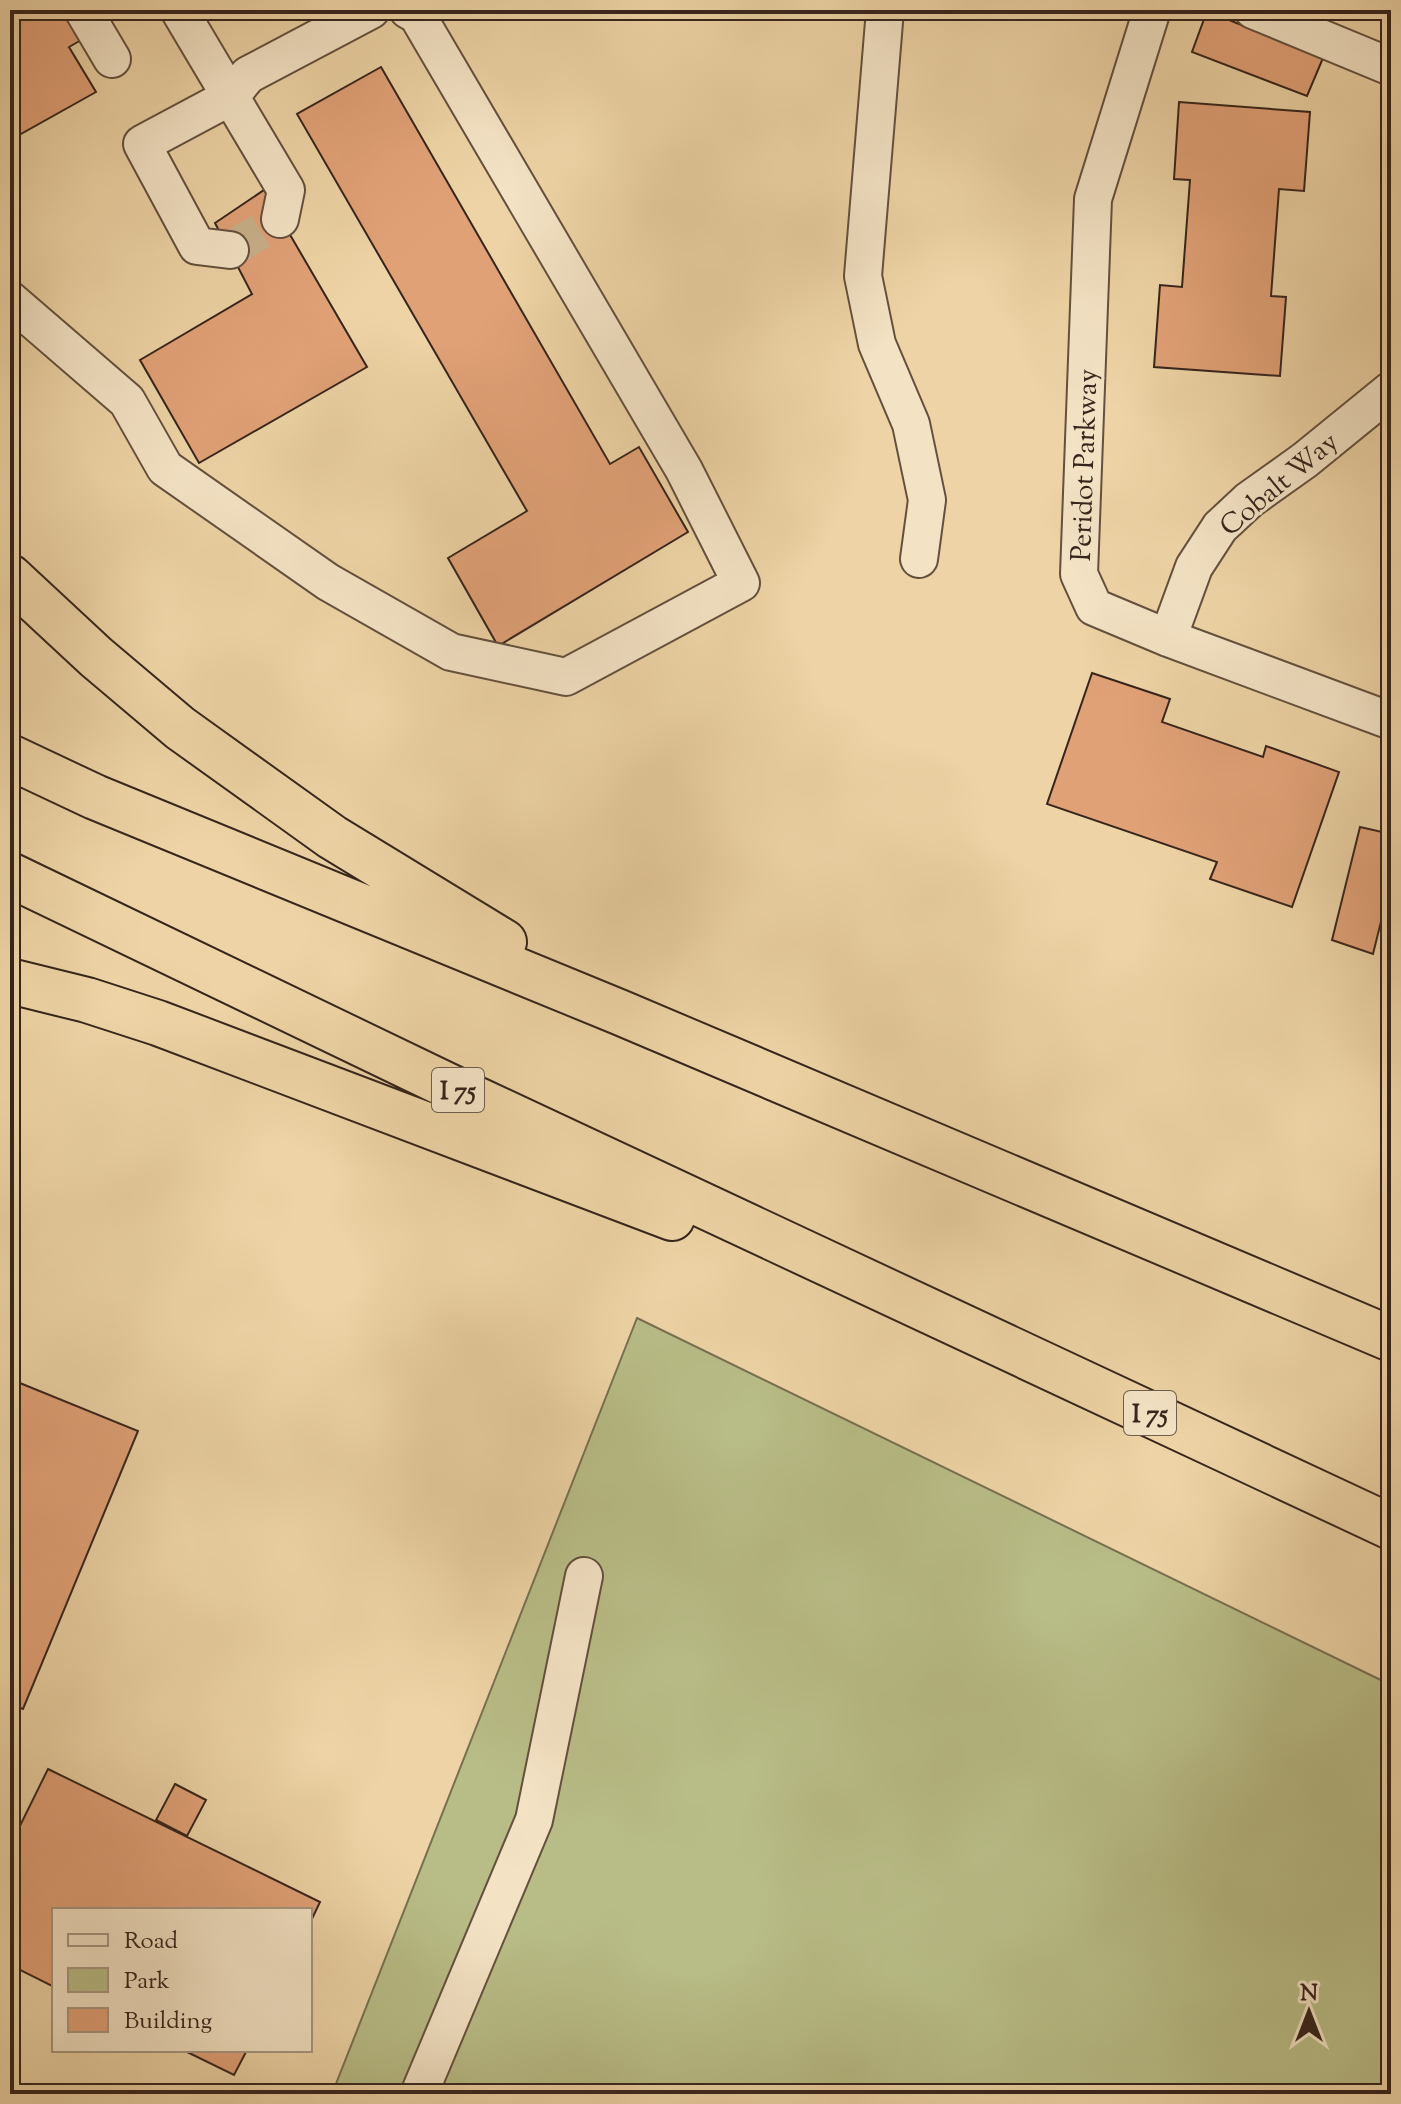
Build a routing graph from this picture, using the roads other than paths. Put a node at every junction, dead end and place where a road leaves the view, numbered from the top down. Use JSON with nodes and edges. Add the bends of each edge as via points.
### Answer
{"nodes":[{"id":1,"x":83,"y":10,"type":"edge"},
{"id":2,"x":179,"y":10,"type":"edge"},
{"id":3,"x":371,"y":10,"type":"edge"},
{"id":4,"x":408,"y":10,"type":"edge"},
{"id":5,"x":885,"y":10,"type":"edge"},
{"id":6,"x":1152,"y":10,"type":"edge"},
{"id":7,"x":1253,"y":10,"type":"edge"},
{"id":8,"x":112,"y":59,"type":"dead end"},
{"id":9,"x":1391,"y":67,"type":"edge"},
{"id":10,"x":230,"y":97,"type":"junction"},
{"id":11,"x":280,"y":219,"type":"dead end"},
{"id":12,"x":230,"y":250,"type":"dead end"},
{"id":13,"x":10,"y":300,"type":"edge"},
{"id":14,"x":1391,"y":390,"type":"edge"},
{"id":15,"x":919,"y":559,"type":"dead end"},
{"id":16,"x":10,"y":577,"type":"edge"},
{"id":17,"x":1168,"y":638,"type":"junction"},
{"id":18,"x":1391,"y":721,"type":"edge"},
{"id":19,"x":10,"y":757,"type":"edge"},
{"id":20,"x":10,"y":875,"type":"edge"},
{"id":21,"x":10,"y":981,"type":"edge"},
{"id":22,"x":619,"y":1012,"type":"junction"},
{"id":23,"x":909,"y":1299,"type":"junction"},
{"id":24,"x":1391,"y":1339,"type":"edge"},
{"id":25,"x":1391,"y":1527,"type":"edge"},
{"id":26,"x":584,"y":1576,"type":"dead end"},
{"id":27,"x":419,"y":2094,"type":"edge"}],
"edges":[{"from":1,"to":8,"type":"street"},
{"from":2,"to":10,"type":"street"},
{"from":3,"to":10,"type":"street","via":[[248,75]]},
{"from":4,"to":13,"type":"street","via":[[417,15],[684,470],[741,583],[566,677],[451,652],[328,582],[165,468],[127,401]]},
{"from":5,"to":15,"type":"street","via":[[863,276],[877,344],[911,424],[927,500]]},
{"from":6,"to":17,"type":"street","name":"Peridot Parkway","via":[[1093,199],[1079,574],[1094,607]]},
{"from":7,"to":9,"type":"street"},
{"from":10,"to":11,"type":"street","via":[[286,190]]},
{"from":10,"to":12,"type":"street","via":[[142,144],[197,246]]},
{"from":14,"to":17,"type":"street","name":"Cobalt Way","via":[[1220,527],[1194,567]]},
{"from":16,"to":22,"type":"highway","via":[[180,728],[307,819]]},
{"from":17,"to":18,"type":"street","name":"Peridot Parkway"},
{"from":19,"to":22,"type":"highway","via":[[95,797]]},
{"from":20,"to":23,"type":"highway","number":"I 75"},
{"from":21,"to":23,"type":"highway","via":[[158,1023],[537,1169]]},
{"from":22,"to":24,"type":"highway"},
{"from":23,"to":25,"type":"highway","number":"I 75"},
{"from":26,"to":27,"type":"street","via":[[534,1820]]}]}
